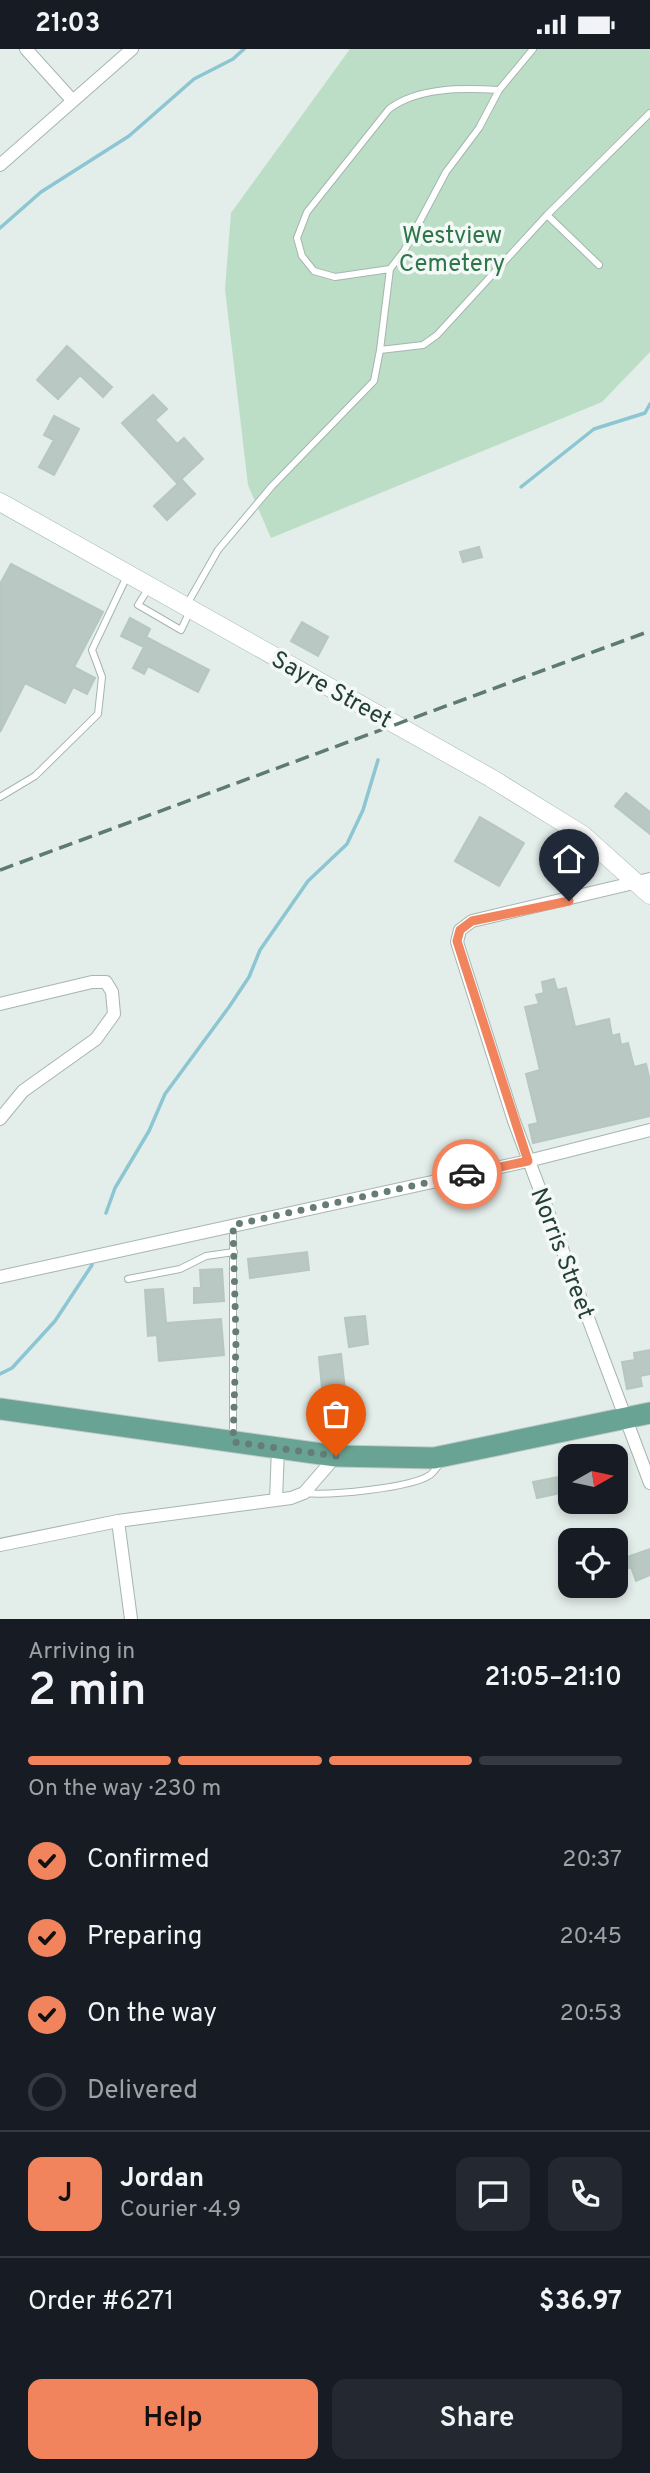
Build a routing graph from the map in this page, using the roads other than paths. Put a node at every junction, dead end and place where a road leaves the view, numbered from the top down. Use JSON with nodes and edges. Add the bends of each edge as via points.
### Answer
{"nodes":[{"id":1,"x":26,"y":49,"type":"edge"},
{"id":2,"x":132,"y":49,"type":"edge"},
{"id":3,"x":533,"y":49,"type":"edge"},
{"id":4,"x":499,"y":90,"type":"junction"},
{"id":5,"x":72,"y":100,"type":"junction"},
{"id":6,"x":650,"y":113,"type":"edge"},
{"id":7,"x":0,"y":165,"type":"edge"},
{"id":8,"x":547,"y":215,"type":"junction"},
{"id":9,"x":599,"y":265,"type":"dead end"},
{"id":10,"x":390,"y":269,"type":"junction"},
{"id":11,"x":380,"y":350,"type":"junction"},
{"id":12,"x":0,"y":502,"type":"edge"},
{"id":13,"x":127,"y":575,"type":"junction"},
{"id":14,"x":188,"y":609,"type":"junction"},
{"id":15,"x":0,"y":797,"type":"edge"},
{"id":16,"x":646,"y":885,"type":"edge"},
{"id":17,"x":0,"y":1004,"type":"edge"},
{"id":18,"x":0,"y":1119,"type":"edge"},
{"id":19,"x":650,"y":1131,"type":"edge"},
{"id":20,"x":528,"y":1161,"type":"junction"},
{"id":21,"x":233,"y":1225,"type":"junction"},
{"id":22,"x":233,"y":1252,"type":"junction"},
{"id":23,"x":0,"y":1277,"type":"edge"},
{"id":24,"x":128,"y":1279,"type":"dead end"},
{"id":25,"x":0,"y":1409,"type":"edge"},
{"id":26,"x":650,"y":1413,"type":"edge"},
{"id":27,"x":625,"y":1419,"type":"junction"},
{"id":28,"x":233,"y":1442,"type":"junction"},
{"id":29,"x":278,"y":1448,"type":"junction"},
{"id":30,"x":336,"y":1456,"type":"junction"},
{"id":31,"x":444,"y":1458,"type":"junction"},
{"id":32,"x":650,"y":1483,"type":"edge"},
{"id":33,"x":304,"y":1493,"type":"junction"},
{"id":34,"x":276,"y":1500,"type":"junction"},
{"id":35,"x":118,"y":1521,"type":"junction"},
{"id":36,"x":0,"y":1545,"type":"edge"},
{"id":37,"x":131,"y":1619,"type":"edge"}],
"edges":[{"from":1,"to":5,"type":"street"},
{"from":2,"to":5,"type":"street"},
{"from":3,"to":4,"type":"lane"},
{"from":4,"to":10,"type":"lane"},
{"from":4,"to":10,"type":"lane","via":[[468,88],[401,100],[307,212],[297,238],[302,256],[314,271],[335,277]]},
{"from":5,"to":7,"type":"street"},
{"from":6,"to":8,"type":"lane"},
{"from":8,"to":9,"type":"lane"},
{"from":8,"to":11,"type":"lane","via":[[437,335],[423,345]]},
{"from":10,"to":11,"type":"lane"},
{"from":11,"to":14,"type":"lane","via":[[378,372],[367,390],[295,459],[218,551]]},
{"from":12,"to":13,"type":"main road","name":"Sayre Street"},
{"from":13,"to":14,"type":"main road","name":"Sayre Street"},
{"from":13,"to":15,"type":"lane","via":[[92,650],[102,677],[98,714],[35,776]]},
{"from":14,"to":16,"type":"main road","name":"Sayre Street","via":[[491,778],[583,835]]},
{"from":16,"to":20,"type":"street","name":"Norris Street","via":[[472,921],[460,930],[457,941]]},
{"from":17,"to":18,"type":"street","via":[[106,982],[114,1014],[96,1039],[23,1091]]},
{"from":19,"to":20,"type":"street"},
{"from":20,"to":21,"type":"street"},
{"from":20,"to":27,"type":"street","name":"Norris Street"},
{"from":21,"to":22,"type":"lane"},
{"from":21,"to":23,"type":"street"},
{"from":22,"to":24,"type":"lane"},
{"from":22,"to":28,"type":"lane"},
{"from":25,"to":28,"type":"main road"},
{"from":26,"to":27,"type":"main road"},
{"from":27,"to":31,"type":"main road"},
{"from":27,"to":32,"type":"street","name":"Norris Street"},
{"from":28,"to":29,"type":"main road"},
{"from":29,"to":30,"type":"main road"},
{"from":29,"to":34,"type":"street"},
{"from":30,"to":31,"type":"main road"},
{"from":30,"to":33,"type":"street"},
{"from":31,"to":33,"type":"lane","via":[[429,1476],[409,1482],[327,1496]]},
{"from":33,"to":34,"type":"street"},
{"from":34,"to":35,"type":"street"},
{"from":35,"to":36,"type":"street"},
{"from":35,"to":37,"type":"street"}]}
